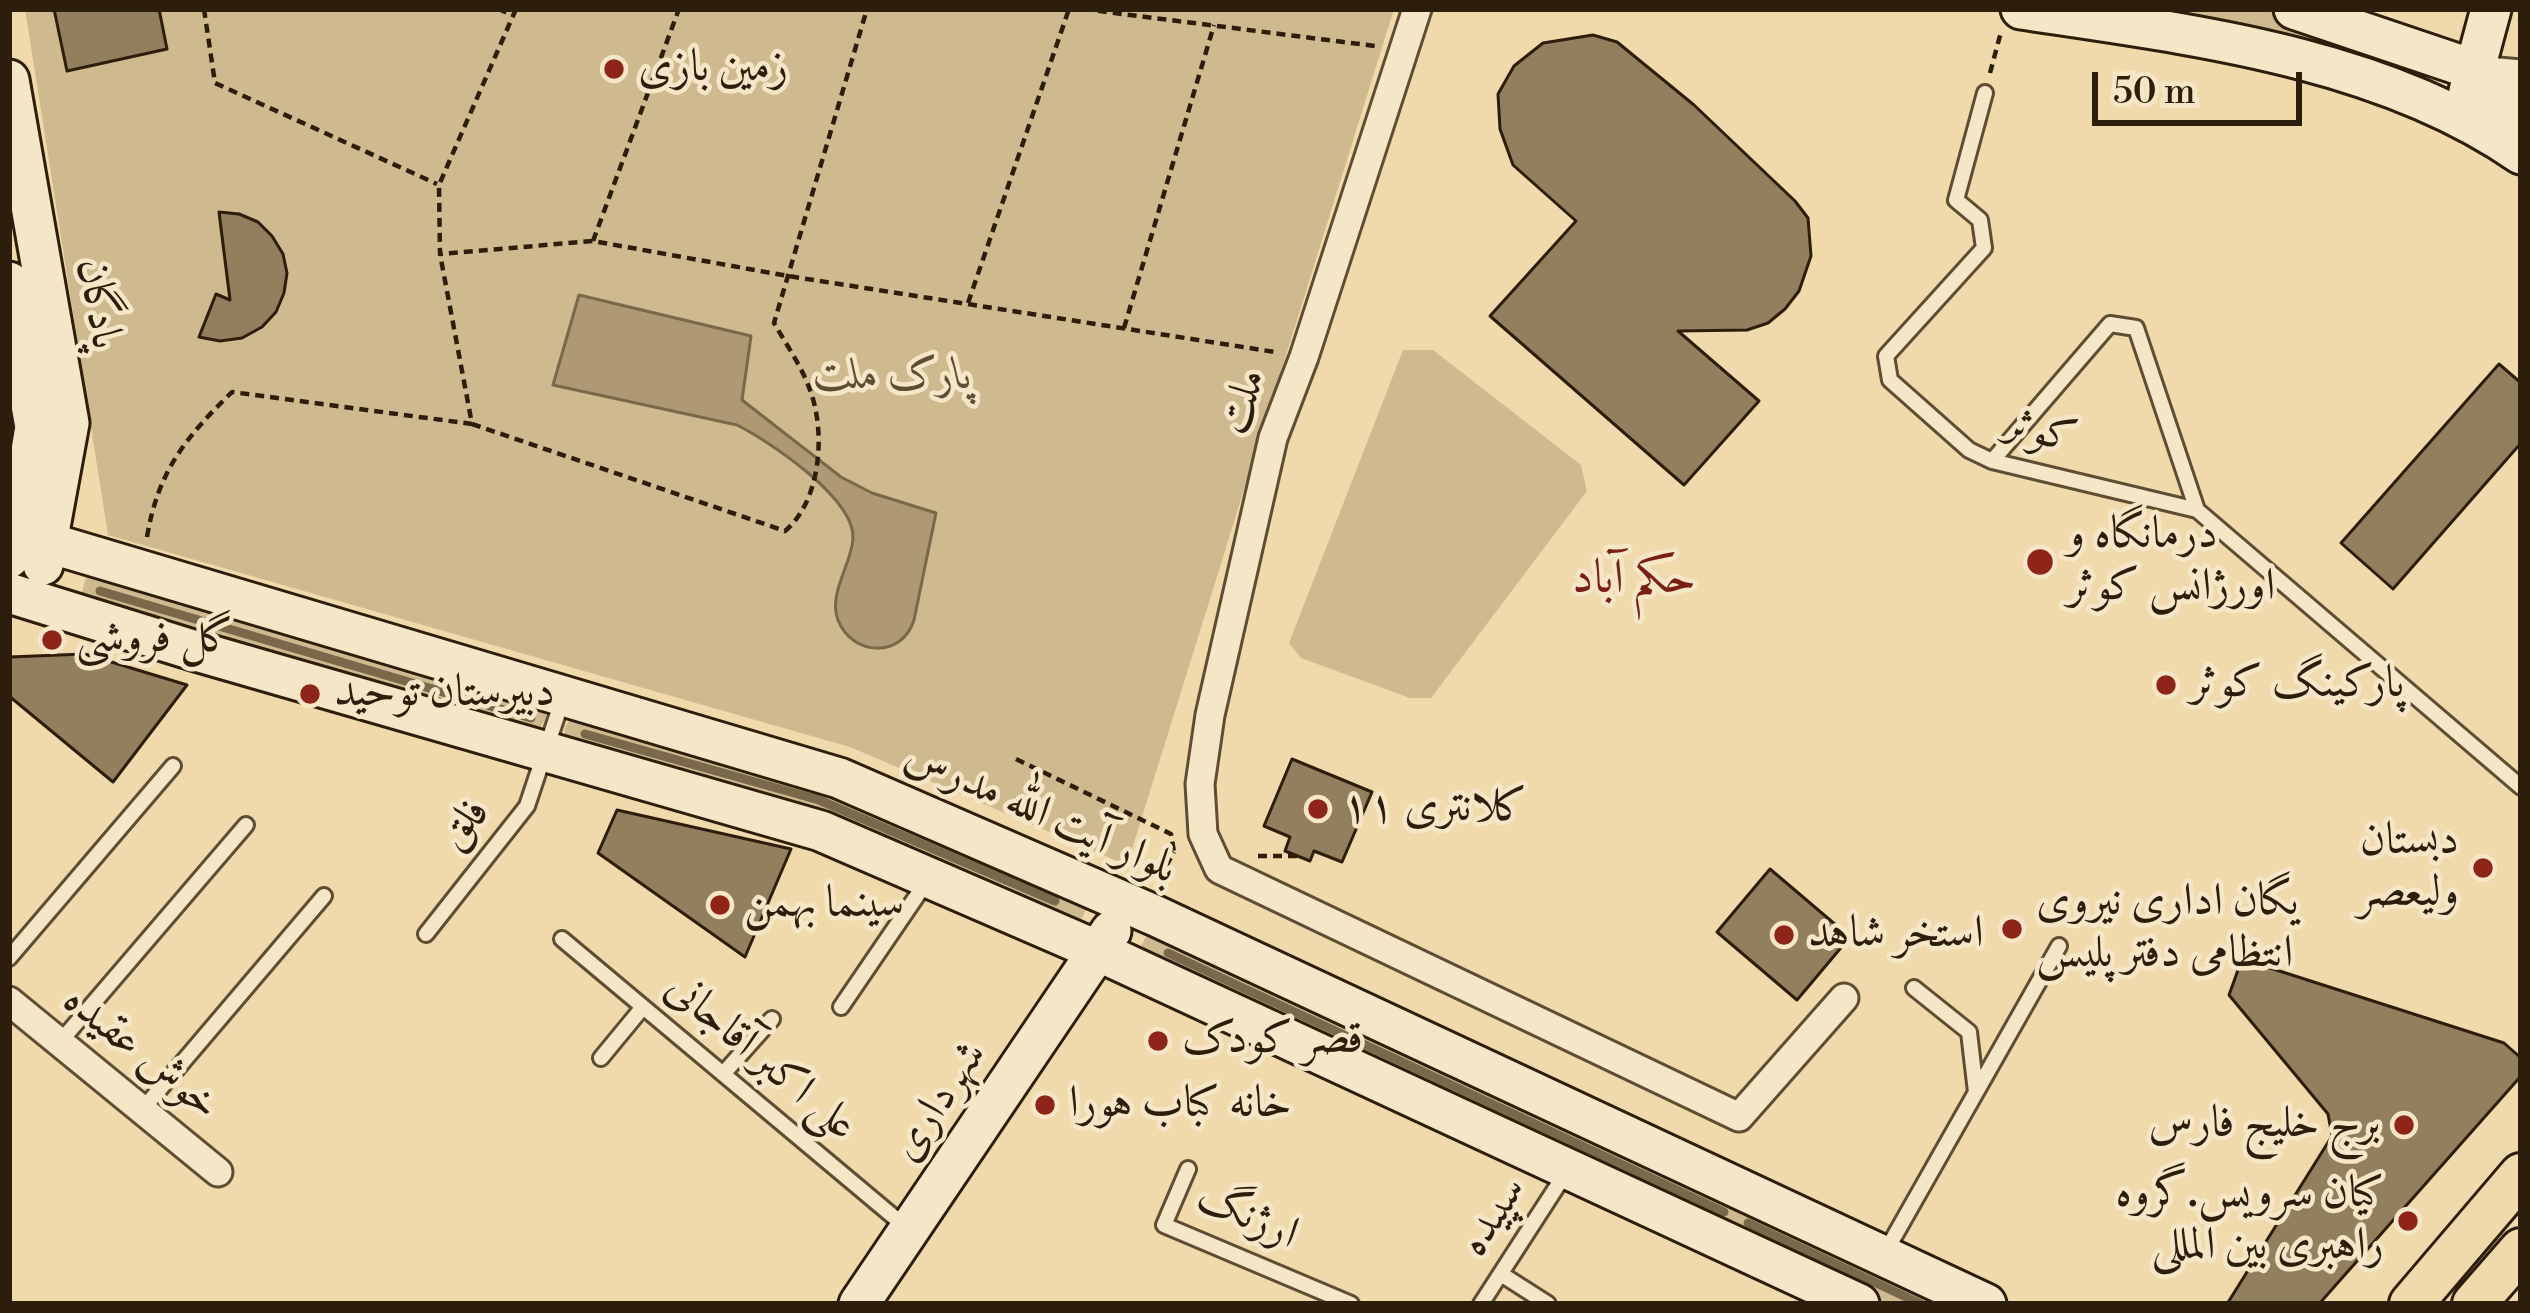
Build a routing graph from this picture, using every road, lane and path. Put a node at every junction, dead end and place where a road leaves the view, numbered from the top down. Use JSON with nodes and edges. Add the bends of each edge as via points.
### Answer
{"nodes":[{"id":1,"x":204,"y":9,"type":"edge"},
{"id":2,"x":498,"y":9,"type":"edge"},
{"id":3,"x":679,"y":9,"type":"edge"},
{"id":4,"x":867,"y":9,"type":"edge"},
{"id":5,"x":1070,"y":9,"type":"edge"},
{"id":6,"x":1083,"y":9,"type":"edge"},
{"id":7,"x":1418,"y":9,"type":"edge"},
{"id":8,"x":2491,"y":9,"type":"edge"},
{"id":9,"x":2303,"y":10,"type":"edge"},
{"id":10,"x":514,"y":12,"type":"edge"},
{"id":11,"x":2011,"y":20,"type":"edge"},
{"id":12,"x":1214,"y":25,"type":"junction"},
{"id":13,"x":1406,"y":50,"type":"junction"},
{"id":14,"x":2475,"y":70,"type":"junction"},
{"id":15,"x":2521,"y":74,"type":"edge"},
{"id":16,"x":9,"y":80,"type":"edge"},
{"id":17,"x":1985,"y":93,"type":"joint"},
{"id":18,"x":2521,"y":114,"type":"edge"},
{"id":19,"x":2460,"y":121,"type":"junction"},
{"id":20,"x":2521,"y":154,"type":"edge"},
{"id":21,"x":439,"y":185,"type":"junction"},
{"id":22,"x":592,"y":241,"type":"junction"},
{"id":23,"x":440,"y":254,"type":"junction"},
{"id":24,"x":788,"y":276,"type":"junction"},
{"id":25,"x":9,"y":283,"type":"edge"},
{"id":26,"x":968,"y":303,"type":"junction"},
{"id":27,"x":1124,"y":328,"type":"junction"},
{"id":28,"x":1304,"y":357,"type":"junction"},
{"id":29,"x":472,"y":424,"type":"junction"},
{"id":30,"x":35,"y":427,"type":"junction"},
{"id":31,"x":1992,"y":460,"type":"junction"},
{"id":32,"x":9,"y":481,"type":"edge"},
{"id":33,"x":2197,"y":510,"type":"junction"},
{"id":34,"x":21,"y":542,"type":"edge"},
{"id":35,"x":141,"y":574,"type":"junction"},
{"id":36,"x":21,"y":596,"type":"edge"},
{"id":37,"x":564,"y":696,"type":"junction"},
{"id":38,"x":546,"y":753,"type":"junction"},
{"id":39,"x":1016,"y":759,"type":"dead end"},
{"id":40,"x":173,"y":766,"type":"dead end"},
{"id":41,"x":2521,"y":787,"type":"edge"},
{"id":42,"x":246,"y":825,"type":"dead end"},
{"id":43,"x":930,"y":877,"type":"junction"},
{"id":44,"x":324,"y":896,"type":"dead end"},
{"id":45,"x":1142,"y":897,"type":"junction"},
{"id":46,"x":426,"y":934,"type":"dead end"},
{"id":47,"x":562,"y":939,"type":"dead end"},
{"id":48,"x":2059,"y":946,"type":"dead end"},
{"id":49,"x":1098,"y":951,"type":"junction"},
{"id":50,"x":9,"y":958,"type":"edge"},
{"id":51,"x":1914,"y":988,"type":"dead end"},
{"id":52,"x":1844,"y":998,"type":"dead end"},
{"id":53,"x":9,"y":1001,"type":"edge"},
{"id":54,"x":841,"y":1006,"type":"dead end"},
{"id":55,"x":643,"y":1007,"type":"junction"},
{"id":56,"x":772,"y":1018,"type":"dead end"},
{"id":57,"x":59,"y":1042,"type":"junction"},
{"id":58,"x":601,"y":1058,"type":"dead end"},
{"id":59,"x":723,"y":1074,"type":"junction"},
{"id":60,"x":1976,"y":1092,"type":"junction"},
{"id":61,"x":142,"y":1110,"type":"junction"},
{"id":62,"x":1189,"y":1169,"type":"dead end"},
{"id":63,"x":1568,"y":1170,"type":"junction"},
{"id":64,"x":218,"y":1172,"type":"dead end"},
{"id":65,"x":2521,"y":1175,"type":"edge"},
{"id":66,"x":911,"y":1231,"type":"junction"},
{"id":67,"x":2521,"y":1250,"type":"edge"},
{"id":68,"x":1884,"y":1256,"type":"junction"},
{"id":69,"x":1501,"y":1274,"type":"junction"},
{"id":70,"x":1327,"y":1291,"type":"junction"},
{"id":71,"x":2460,"y":1296,"type":"edge"},
{"id":72,"x":859,"y":1304,"type":"edge"},
{"id":73,"x":1316,"y":1304,"type":"edge"},
{"id":74,"x":1351,"y":1304,"type":"edge"},
{"id":75,"x":1481,"y":1304,"type":"edge"},
{"id":76,"x":1548,"y":1304,"type":"edge"},
{"id":77,"x":1859,"y":1304,"type":"edge"},
{"id":78,"x":1986,"y":1304,"type":"edge"},
{"id":79,"x":2411,"y":1304,"type":"edge"}],
"edges":[{"from":1,"to":21,"type":"path","via":[[215,82]]},
{"from":2,"to":10,"type":"path"},
{"from":3,"to":22,"type":"path"},
{"from":4,"to":24,"type":"path"},
{"from":5,"to":26,"type":"path"},
{"from":6,"to":12,"type":"path"},
{"from":7,"to":13,"type":"street","name":"ملت"},
{"from":8,"to":14,"type":"main road"},
{"from":9,"to":14,"type":"main road"},
{"from":10,"to":21,"type":"path"},
{"from":11,"to":17,"type":"path"},
{"from":11,"to":19,"type":"main road","via":[[2263,48]]},
{"from":12,"to":13,"type":"path"},
{"from":12,"to":27,"type":"path"},
{"from":13,"to":28,"type":"street","name":"ملت"},
{"from":14,"to":15,"type":"street"},
{"from":14,"to":18,"type":"main road"},
{"from":14,"to":19,"type":"main road"},
{"from":16,"to":34,"type":"main road","name":"پادگان","via":[[69,423]]},
{"from":17,"to":31,"type":"lane","name":"کوثر","via":[[1956,200],[1980,220],[1984,248],[1886,356],[1890,380]]},
{"from":19,"to":20,"type":"main road"},
{"from":21,"to":23,"type":"path"},
{"from":22,"to":23,"type":"path"},
{"from":22,"to":24,"type":"path"},
{"from":23,"to":29,"type":"path"},
{"from":24,"to":26,"type":"path"},
{"from":24,"to":29,"type":"path","via":[[774,322],[811,391],[820,451],[802,517],[785,530]]},
{"from":25,"to":30,"type":"main road","name":"پادگان"},
{"from":26,"to":27,"type":"path"},
{"from":27,"to":28,"type":"path"},
{"from":28,"to":52,"type":"street","name":"ملت","via":[[1273,438],[1210,715],[1200,784],[1203,834],[1219,869],[1738,1118]]},
{"from":29,"to":35,"type":"path","via":[[232,392],[188,435],[153,502]]},
{"from":30,"to":32,"type":"main road"},
{"from":30,"to":34,"type":"main road","name":"پادگان"},
{"from":31,"to":33,"type":"lane","name":"کوثر"},
{"from":31,"to":33,"type":"lane","via":[[2110,324],[2136,328]]},
{"from":33,"to":41,"type":"lane","name":"کوثر"},
{"from":34,"to":35,"type":"main road","name":"بلوار آیت الله مدرس"},
{"from":34,"to":36,"type":"main road"},
{"from":35,"to":37,"type":"main road","name":"بلوار آیت الله مدرس"},
{"from":36,"to":38,"type":"main road"},
{"from":37,"to":38,"type":"lane","name":"فلق"},
{"from":37,"to":45,"type":"main road","name":"بلوار آیت الله مدرس","via":[[839,778]]},
{"from":38,"to":43,"type":"main road","via":[[821,831]]},
{"from":38,"to":46,"type":"lane","name":"فلق","via":[[527,806]]},
{"from":39,"to":45,"type":"path","via":[[1171,834],[1174,851]]},
{"from":40,"to":50,"type":"lane"},
{"from":42,"to":57,"type":"lane"},
{"from":43,"to":49,"type":"main road"},
{"from":43,"to":54,"type":"lane"},
{"from":44,"to":61,"type":"lane"},
{"from":45,"to":49,"type":"main road","name":"شهرداری"},
{"from":45,"to":68,"type":"main road","name":"بلوار آیت الله مدرس"},
{"from":47,"to":55,"type":"lane","name":"علی اکبر آقاجانی"},
{"from":48,"to":60,"type":"lane"},
{"from":49,"to":63,"type":"main road"},
{"from":49,"to":66,"type":"main road","name":"شهرداری"},
{"from":51,"to":60,"type":"lane","via":[[1969,1032]]},
{"from":53,"to":57,"type":"street","name":"خوش عقیده"},
{"from":55,"to":58,"type":"lane"},
{"from":55,"to":59,"type":"lane","name":"علی اکبر آقاجانی"},
{"from":56,"to":59,"type":"lane"},
{"from":57,"to":61,"type":"street","name":"خوش عقیده"},
{"from":59,"to":66,"type":"lane","name":"علی اکبر آقاجانی"},
{"from":60,"to":68,"type":"lane"},
{"from":61,"to":64,"type":"street","name":"خوش عقیده"},
{"from":62,"to":70,"type":"lane","name":"ارژنگ","via":[[1164,1225]]},
{"from":63,"to":69,"type":"lane","name":"سپیده"},
{"from":63,"to":77,"type":"main road"},
{"from":65,"to":71,"type":"main road"},
{"from":66,"to":72,"type":"main road","name":"شهرداری"},
{"from":67,"to":71,"type":"main road"},
{"from":68,"to":78,"type":"main road","name":"بلوار آیت الله مدرس"},
{"from":69,"to":75,"type":"lane","name":"سپیده"},
{"from":69,"to":76,"type":"lane"},
{"from":70,"to":73,"type":"lane"},
{"from":70,"to":74,"type":"lane","name":"ارژنگ"},
{"from":71,"to":79,"type":"main road"}]}
